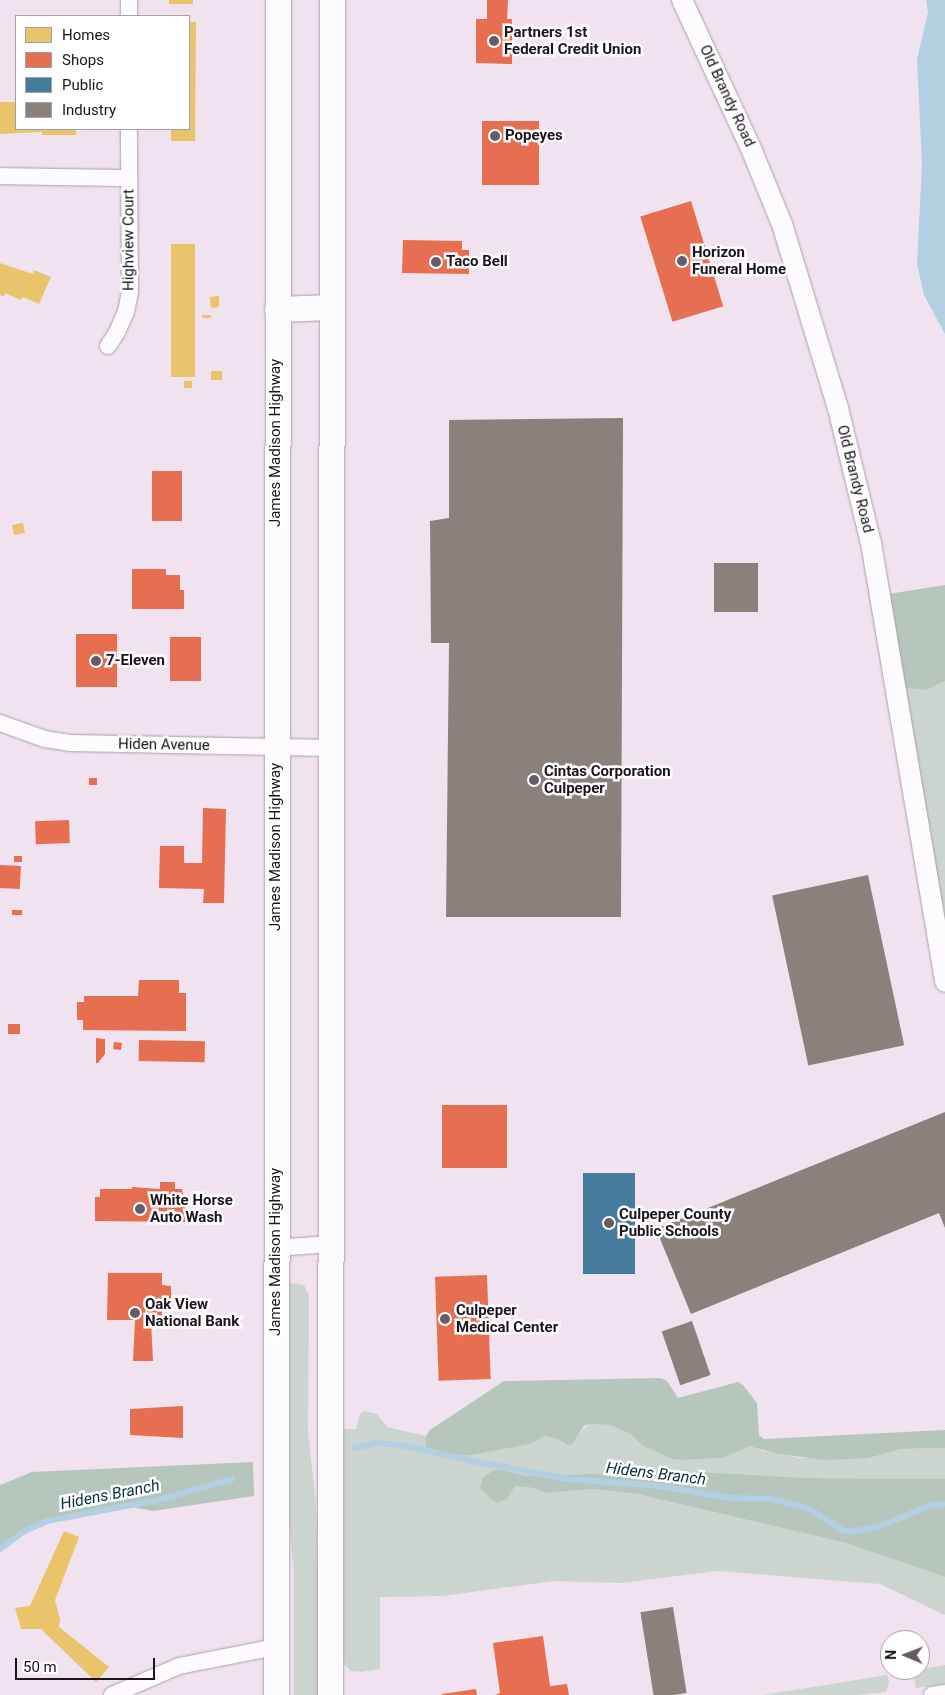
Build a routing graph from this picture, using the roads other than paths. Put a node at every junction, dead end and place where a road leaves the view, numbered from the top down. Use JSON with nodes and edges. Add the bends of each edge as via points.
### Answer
{"nodes":[{"id":1,"x":128,"y":0,"type":"edge"},
{"id":2,"x":278,"y":0,"type":"edge"},
{"id":3,"x":332,"y":0,"type":"edge"},
{"id":4,"x":682,"y":0,"type":"edge"},
{"id":5,"x":128,"y":15,"type":"edge"},
{"id":6,"x":129,"y":130,"type":"edge"},
{"id":7,"x":0,"y":176,"type":"edge"},
{"id":8,"x":129,"y":178,"type":"junction"},
{"id":9,"x":332,"y":307,"type":"junction"},
{"id":10,"x":277,"y":309,"type":"junction"},
{"id":11,"x":108,"y":346,"type":"dead end"},
{"id":12,"x":0,"y":724,"type":"edge"},
{"id":13,"x":276,"y":747,"type":"junction"},
{"id":14,"x":331,"y":748,"type":"junction"},
{"id":15,"x":945,"y":982,"type":"edge"},
{"id":16,"x":331,"y":1244,"type":"junction"},
{"id":17,"x":276,"y":1248,"type":"junction"},
{"id":18,"x":276,"y":1647,"type":"junction"},
{"id":19,"x":945,"y":1693,"type":"edge"},
{"id":20,"x":112,"y":1695,"type":"edge"},
{"id":21,"x":276,"y":1695,"type":"edge"},
{"id":22,"x":330,"y":1695,"type":"edge"},
{"id":23,"x":932,"y":1695,"type":"edge"}],
"edges":[{"from":1,"to":5,"type":"street"},
{"from":2,"to":10,"type":"main road","name":"James Madison Highway"},
{"from":3,"to":9,"type":"main road"},
{"from":4,"to":15,"type":"street","name":"Old Brandy Road","via":[[782,224],[851,456],[871,543]]},
{"from":6,"to":8,"type":"street","name":"Highview Court"},
{"from":7,"to":8,"type":"street"},
{"from":8,"to":11,"type":"street","name":"Highview Court","via":[[130,291],[126,312]]},
{"from":9,"to":10,"type":"main road"},
{"from":9,"to":14,"type":"main road"},
{"from":10,"to":13,"type":"main road","name":"James Madison Highway"},
{"from":12,"to":13,"type":"street","name":"Hiden Avenue","via":[[45,739],[70,743]]},
{"from":13,"to":14,"type":"street","name":"Hiden Avenue"},
{"from":13,"to":17,"type":"main road","name":"James Madison Highway"},
{"from":14,"to":16,"type":"main road"},
{"from":16,"to":17,"type":"street"},
{"from":16,"to":22,"type":"main road"},
{"from":17,"to":18,"type":"main road","name":"James Madison Highway"},
{"from":18,"to":20,"type":"street","via":[[178,1666]]},
{"from":18,"to":21,"type":"main road","name":"James Madison Highway"},
{"from":19,"to":23,"type":"street"}]}
